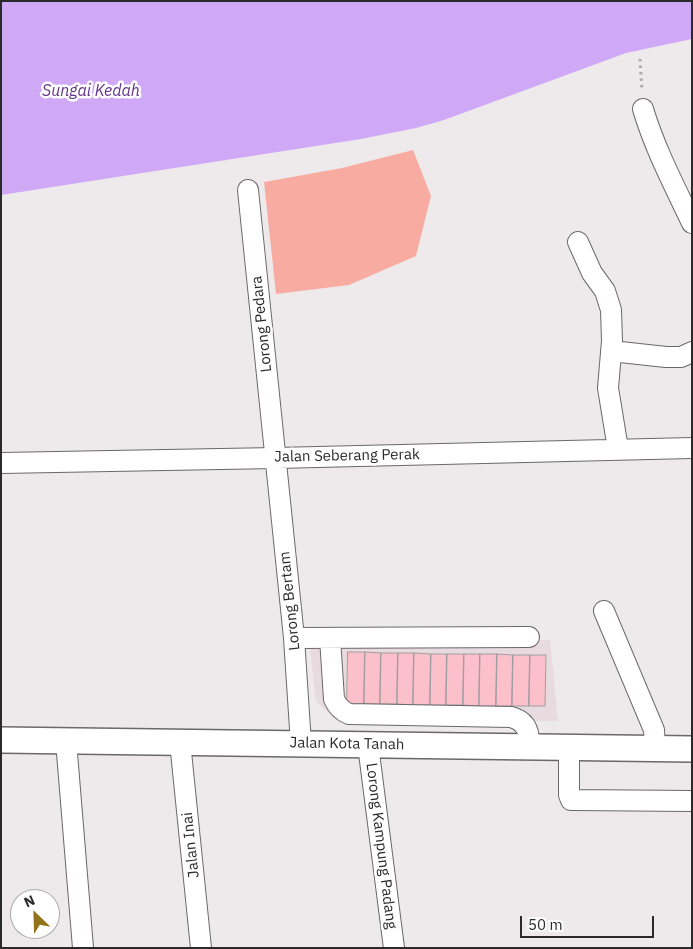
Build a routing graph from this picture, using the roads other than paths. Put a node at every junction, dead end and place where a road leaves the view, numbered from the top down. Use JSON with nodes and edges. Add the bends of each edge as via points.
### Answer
{"nodes":[{"id":1,"x":643,"y":109,"type":"road end"},
{"id":2,"x":248,"y":190,"type":"dead end"},
{"id":3,"x":686,"y":199,"type":"edge"},
{"id":4,"x":692,"y":223,"type":"edge"},
{"id":5,"x":578,"y":242,"type":"dead end"},
{"id":6,"x":611,"y":350,"type":"junction"},
{"id":7,"x":692,"y":352,"type":"edge"},
{"id":8,"x":692,"y":448,"type":"edge"},
{"id":9,"x":618,"y":449,"type":"junction"},
{"id":10,"x":276,"y":458,"type":"junction"},
{"id":11,"x":1,"y":463,"type":"edge"},
{"id":12,"x":604,"y":610,"type":"dead end"},
{"id":13,"x":529,"y":637,"type":"dead end"},
{"id":14,"x":294,"y":638,"type":"junction"},
{"id":15,"x":330,"y":638,"type":"junction"},
{"id":16,"x":1,"y":740,"type":"edge"},
{"id":17,"x":66,"y":741,"type":"junction"},
{"id":18,"x":180,"y":742,"type":"junction"},
{"id":19,"x":301,"y":744,"type":"junction"},
{"id":20,"x":368,"y":745,"type":"junction"},
{"id":21,"x":529,"y":747,"type":"junction"},
{"id":22,"x":569,"y":747,"type":"junction"},
{"id":23,"x":655,"y":748,"type":"junction"},
{"id":24,"x":691,"y":752,"type":"edge"},
{"id":25,"x":692,"y":801,"type":"edge"},
{"id":26,"x":83,"y":948,"type":"edge"},
{"id":27,"x":201,"y":948,"type":"edge"},
{"id":28,"x":394,"y":948,"type":"edge"}],
"edges":[{"from":1,"to":3,"type":"street","via":[[651,135]]},
{"from":2,"to":10,"type":"street","name":"Lorong Pedara"},
{"from":3,"to":4,"type":"street"},
{"from":5,"to":6,"type":"street","via":[[592,273],[605,291],[611,310]]},
{"from":6,"to":7,"type":"street","via":[[666,358],[681,358]]},
{"from":6,"to":9,"type":"street","via":[[608,388]]},
{"from":8,"to":9,"type":"street","name":"Jalan Seberang Perak"},
{"from":9,"to":10,"type":"street","name":"Jalan Seberang Perak"},
{"from":10,"to":11,"type":"street","name":"Jalan Seberang Perak"},
{"from":10,"to":14,"type":"street","name":"Lorong Bertam"},
{"from":12,"to":23,"type":"street","via":[[654,730]]},
{"from":13,"to":15,"type":"street"},
{"from":14,"to":15,"type":"street"},
{"from":14,"to":19,"type":"street","name":"Lorong Bertam"},
{"from":15,"to":21,"type":"street","via":[[334,699],[344,712],[511,717],[526,726],[530,735]]},
{"from":16,"to":17,"type":"street","name":"Jalan Kota Tanah"},
{"from":17,"to":18,"type":"street","name":"Jalan Kota Tanah"},
{"from":17,"to":26,"type":"street"},
{"from":18,"to":19,"type":"street","name":"Jalan Kota Tanah"},
{"from":18,"to":27,"type":"street","name":"Jalan Inai"},
{"from":19,"to":20,"type":"street","name":"Jalan Kota Tanah"},
{"from":20,"to":21,"type":"street","name":"Jalan Kota Tanah"},
{"from":20,"to":28,"type":"street","name":"Lorong Kampung Padang"},
{"from":21,"to":22,"type":"street","name":"Jalan Kota Tanah"},
{"from":22,"to":23,"type":"street","name":"Jalan Kota Tanah"},
{"from":22,"to":25,"type":"street","via":[[571,800]]},
{"from":23,"to":24,"type":"street","name":"Jalan Kota Tanah"}]}
